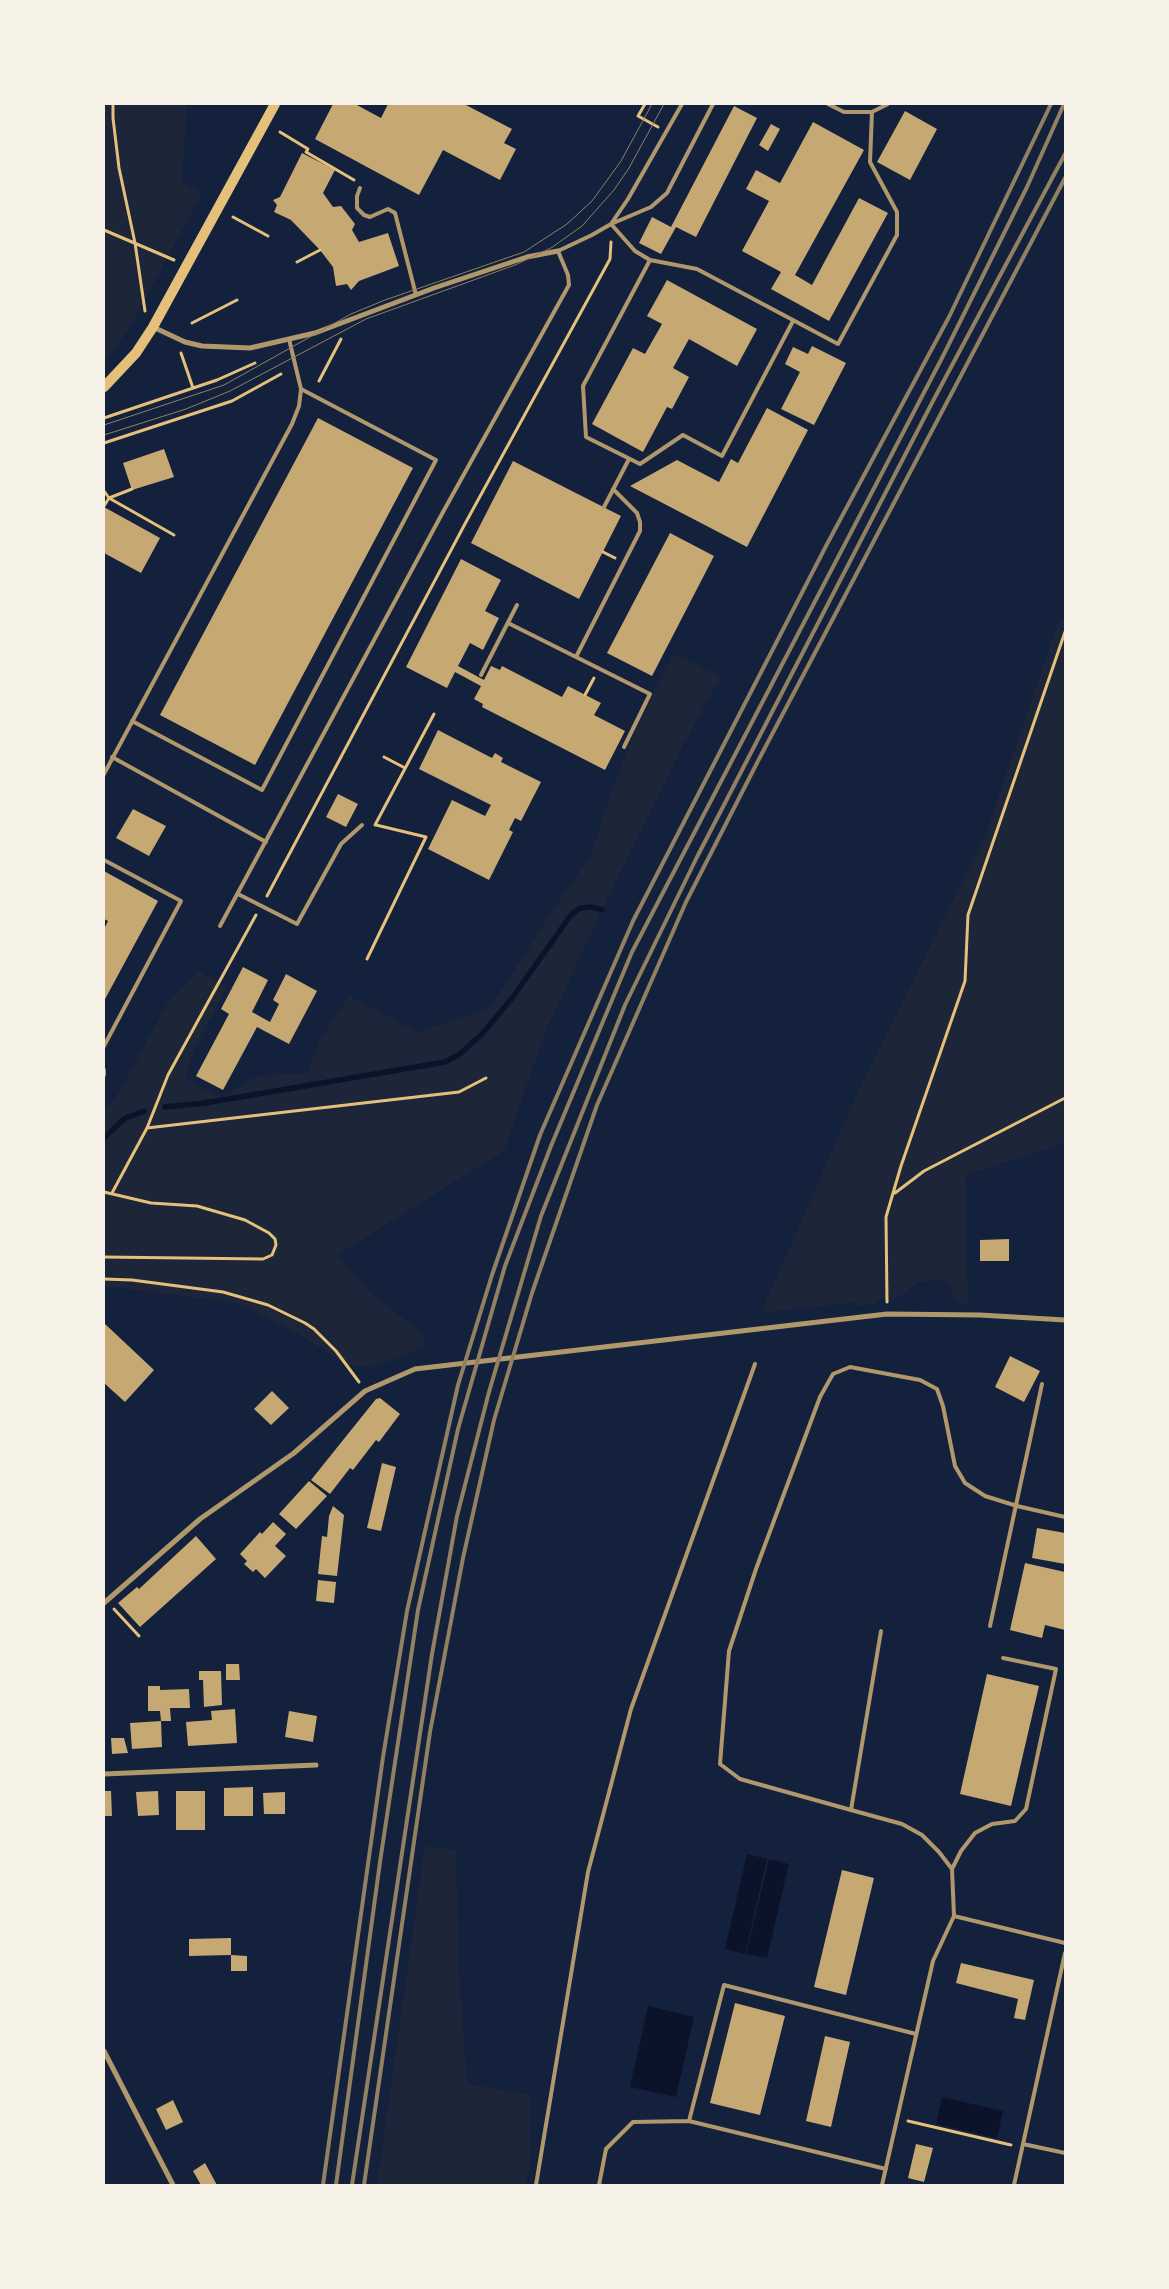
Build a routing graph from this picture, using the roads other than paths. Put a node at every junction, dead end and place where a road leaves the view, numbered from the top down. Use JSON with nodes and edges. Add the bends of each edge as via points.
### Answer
{"nodes":[{"id":1,"x":275,"y":104,"type":"edge"},
{"id":2,"x":682,"y":104,"type":"edge"},
{"id":3,"x":713,"y":104,"type":"edge"},
{"id":4,"x":828,"y":104,"type":"edge"},
{"id":5,"x":888,"y":104,"type":"edge"},
{"id":6,"x":872,"y":112,"type":"junction"},
{"id":7,"x":360,"y":188,"type":"road end"},
{"id":8,"x":611,"y":224,"type":"junction"},
{"id":9,"x":558,"y":251,"type":"junction"},
{"id":10,"x":650,"y":260,"type":"junction"},
{"id":11,"x":416,"y":295,"type":"junction"},
{"id":12,"x":793,"y":321,"type":"junction"},
{"id":13,"x":153,"y":327,"type":"junction"},
{"id":14,"x":289,"y":339,"type":"junction"},
{"id":15,"x":104,"y":387,"type":"edge"},
{"id":16,"x":301,"y":389,"type":"junction"},
{"id":17,"x":629,"y":459,"type":"junction"},
{"id":18,"x":613,"y":489,"type":"junction"},
{"id":19,"x":604,"y":507,"type":"dead end"},
{"id":20,"x":517,"y":605,"type":"dead end"},
{"id":21,"x":508,"y":623,"type":"junction"},
{"id":22,"x":576,"y":657,"type":"junction"},
{"id":23,"x":481,"y":674,"type":"dead end"},
{"id":24,"x":132,"y":721,"type":"junction"},
{"id":25,"x":624,"y":747,"type":"dead end"},
{"id":26,"x":112,"y":758,"type":"junction"},
{"id":27,"x":104,"y":774,"type":"edge"},
{"id":28,"x":362,"y":825,"type":"road end"},
{"id":29,"x":266,"y":842,"type":"junction"},
{"id":30,"x":104,"y":860,"type":"edge"},
{"id":31,"x":238,"y":894,"type":"junction"},
{"id":32,"x":220,"y":926,"type":"dead end"},
{"id":33,"x":104,"y":1046,"type":"edge"},
{"id":34,"x":104,"y":1070,"type":"edge"},
{"id":35,"x":104,"y":1075,"type":"edge"},
{"id":36,"x":1065,"y":1320,"type":"edge"},
{"id":37,"x":755,"y":1364,"type":"dead end"},
{"id":38,"x":1042,"y":1384,"type":"dead end"},
{"id":39,"x":1017,"y":1506,"type":"junction"},
{"id":40,"x":1065,"y":1517,"type":"edge"},
{"id":41,"x":104,"y":1603,"type":"edge"},
{"id":42,"x":990,"y":1626,"type":"dead end"},
{"id":43,"x":881,"y":1631,"type":"dead end"},
{"id":44,"x":1003,"y":1658,"type":"dead end"},
{"id":45,"x":316,"y":1765,"type":"dead end"},
{"id":46,"x":104,"y":1774,"type":"edge"},
{"id":47,"x":851,"y":1810,"type":"junction"},
{"id":48,"x":952,"y":1869,"type":"junction"},
{"id":49,"x":954,"y":1916,"type":"junction"},
{"id":50,"x":1065,"y":1943,"type":"edge"},
{"id":51,"x":1065,"y":1953,"type":"edge"},
{"id":52,"x":916,"y":2034,"type":"junction"},
{"id":53,"x":104,"y":2051,"type":"edge"},
{"id":54,"x":689,"y":2121,"type":"junction"},
{"id":55,"x":1022,"y":2145,"type":"junction"},
{"id":56,"x":1065,"y":2153,"type":"edge"},
{"id":57,"x":886,"y":2169,"type":"junction"},
{"id":58,"x":174,"y":2185,"type":"edge"},
{"id":59,"x":536,"y":2185,"type":"edge"},
{"id":60,"x":599,"y":2185,"type":"edge"},
{"id":61,"x":882,"y":2185,"type":"edge"},
{"id":62,"x":1014,"y":2185,"type":"edge"}],
"edges":[{"from":1,"to":13,"type":"main road"},
{"from":2,"to":8,"type":"lane"},
{"from":3,"to":8,"type":"lane","via":[[666,193],[652,206]]},
{"from":4,"to":6,"type":"lane","via":[[844,112]]},
{"from":5,"to":6,"type":"lane"},
{"from":6,"to":12,"type":"lane","via":[[870,162],[898,212],[898,235],[838,344]]},
{"from":7,"to":11,"type":"lane","via":[[357,208],[364,215],[370,217],[388,209],[395,213]]},
{"from":8,"to":9,"type":"lane"},
{"from":8,"to":10,"type":"lane","via":[[635,251]]},
{"from":9,"to":11,"type":"street","via":[[527,257]]},
{"from":9,"to":29,"type":"lane","via":[[570,285],[443,512]]},
{"from":10,"to":12,"type":"lane","via":[[697,269]]},
{"from":10,"to":17,"type":"lane","via":[[583,386],[586,437]]},
{"from":11,"to":14,"type":"street","via":[[315,333]]},
{"from":12,"to":17,"type":"lane","via":[[722,456],[683,435],[640,464]]},
{"from":13,"to":14,"type":"street","via":[[185,342],[222,348],[250,348]]},
{"from":13,"to":15,"type":"main road","via":[[136,353]]},
{"from":14,"to":16,"type":"lane"},
{"from":16,"to":24,"type":"lane","via":[[292,424]]},
{"from":16,"to":24,"type":"lane","via":[[436,460],[262,790]]},
{"from":17,"to":18,"type":"lane"},
{"from":18,"to":19,"type":"lane"},
{"from":18,"to":22,"type":"lane","via":[[637,513],[640,531]]},
{"from":20,"to":21,"type":"lane"},
{"from":21,"to":22,"type":"lane"},
{"from":21,"to":23,"type":"lane"},
{"from":22,"to":25,"type":"lane","via":[[650,694]]},
{"from":24,"to":26,"type":"lane"},
{"from":26,"to":27,"type":"lane"},
{"from":26,"to":29,"type":"lane"},
{"from":28,"to":31,"type":"lane","via":[[342,844],[297,924]]},
{"from":29,"to":31,"type":"lane"},
{"from":30,"to":33,"type":"lane","via":[[181,901]]},
{"from":31,"to":32,"type":"lane"},
{"from":34,"to":35,"type":"lane"},
{"from":36,"to":41,"type":"street","via":[[887,1314],[415,1369],[365,1391],[294,1453],[200,1519]]},
{"from":37,"to":59,"type":"lane","via":[[631,1709],[588,1872]]},
{"from":38,"to":39,"type":"lane"},
{"from":39,"to":40,"type":"lane"},
{"from":39,"to":42,"type":"lane"},
{"from":39,"to":47,"type":"lane","via":[[985,1496],[965,1483],[955,1466],[937,1390],[920,1380],[850,1367],[833,1374],[817,1406],[729,1651],[720,1764],[740,1780]]},
{"from":43,"to":47,"type":"lane"},
{"from":44,"to":48,"type":"lane","via":[[1056,1670],[1026,1809],[1015,1821],[992,1824],[975,1833]]},
{"from":45,"to":46,"type":"street"},
{"from":47,"to":48,"type":"lane","via":[[902,1824],[922,1835]]},
{"from":48,"to":49,"type":"lane"},
{"from":49,"to":50,"type":"lane"},
{"from":49,"to":52,"type":"lane","via":[[933,1961]]},
{"from":51,"to":55,"type":"lane"},
{"from":52,"to":54,"type":"lane","via":[[724,1985]]},
{"from":52,"to":57,"type":"lane"},
{"from":53,"to":58,"type":"street"},
{"from":54,"to":57,"type":"lane"},
{"from":54,"to":60,"type":"lane","via":[[633,2122],[606,2149]]},
{"from":55,"to":56,"type":"lane"},
{"from":55,"to":62,"type":"lane"},
{"from":57,"to":61,"type":"lane"}]}
